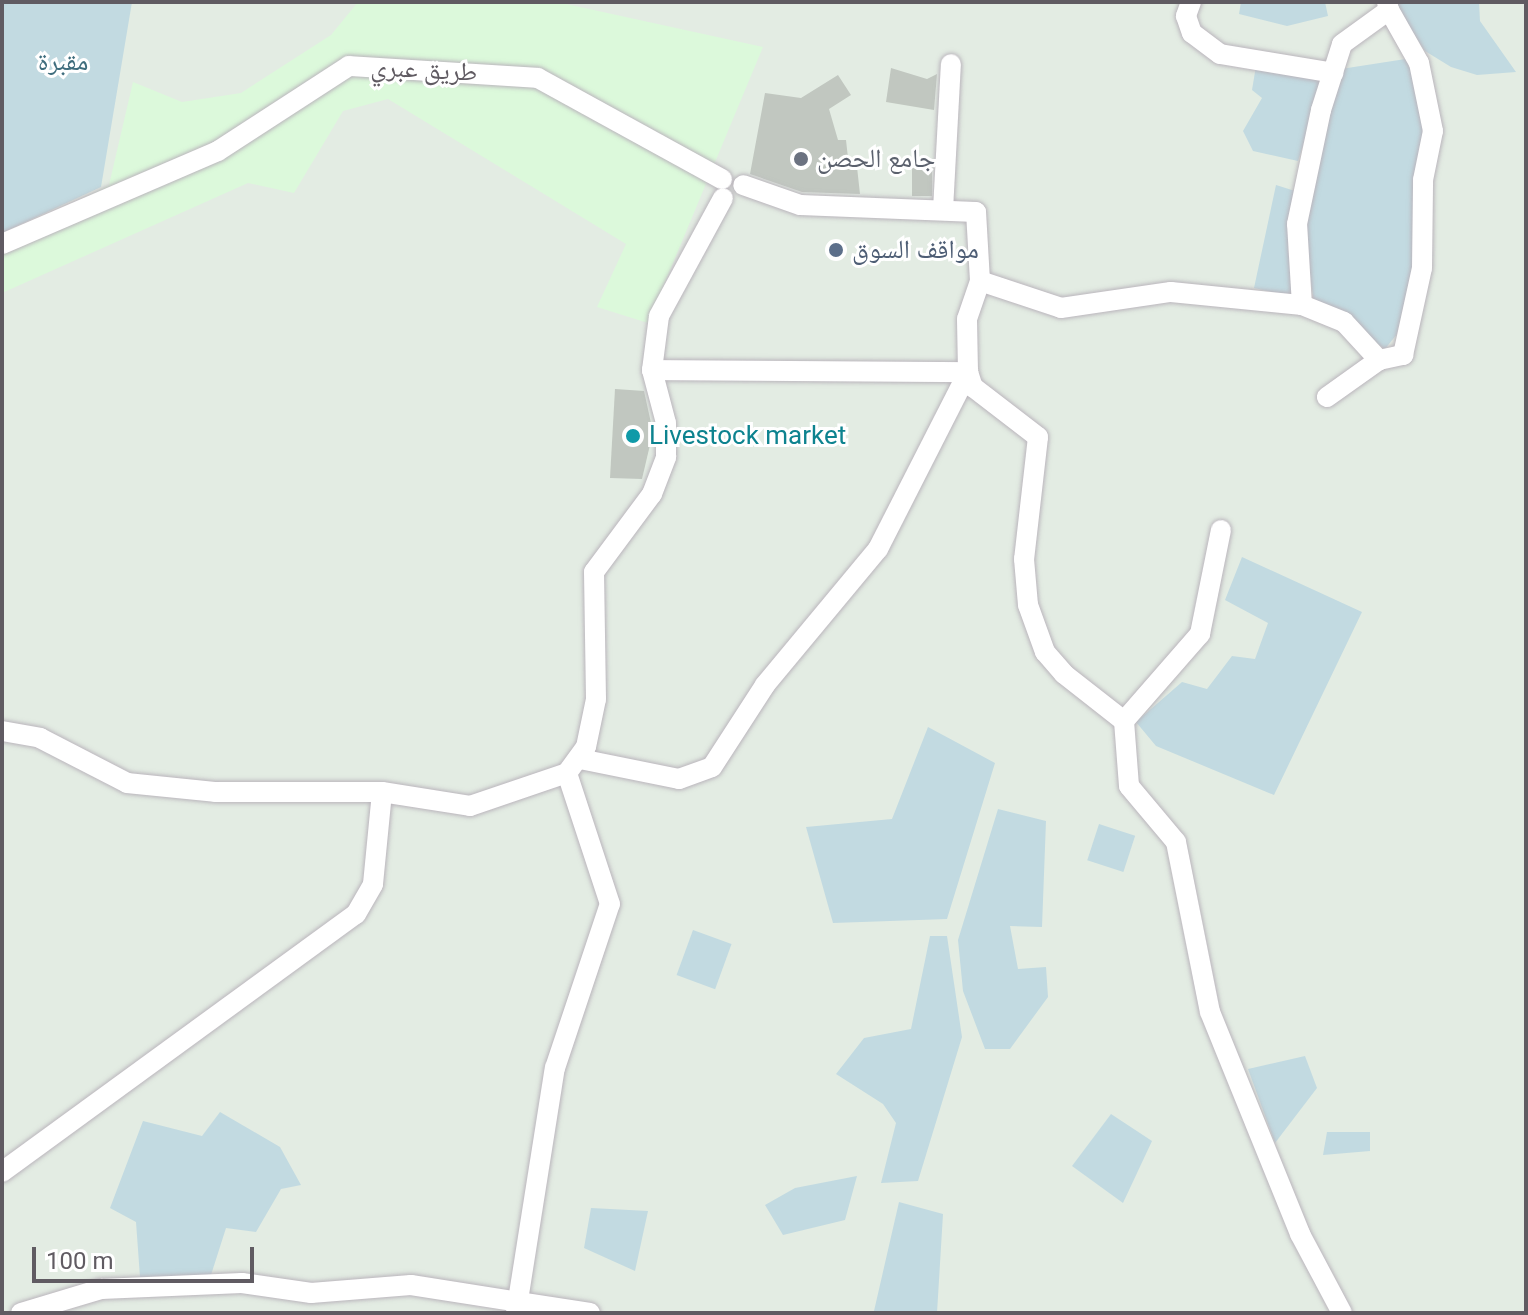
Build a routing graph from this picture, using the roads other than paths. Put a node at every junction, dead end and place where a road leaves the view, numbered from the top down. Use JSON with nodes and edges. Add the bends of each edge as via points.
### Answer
{"nodes":[{"id":1,"x":1191,"y":2,"type":"edge"},
{"id":2,"x":1388,"y":6,"type":"edge"},
{"id":3,"x":951,"y":64,"type":"dead end"},
{"id":4,"x":1333,"y":73,"type":"junction"},
{"id":5,"x":731,"y":190,"type":"junction"},
{"id":6,"x":943,"y":210,"type":"junction"},
{"id":7,"x":2,"y":244,"type":"edge"},
{"id":8,"x":980,"y":281,"type":"junction"},
{"id":9,"x":1302,"y":305,"type":"junction"},
{"id":10,"x":1379,"y":360,"type":"junction"},
{"id":11,"x":652,"y":370,"type":"junction"},
{"id":12,"x":968,"y":372,"type":"junction"},
{"id":13,"x":1327,"y":397,"type":"dead end"},
{"id":14,"x":1221,"y":530,"type":"dead end"},
{"id":15,"x":1124,"y":721,"type":"junction"},
{"id":16,"x":2,"y":731,"type":"edge"},
{"id":17,"x":573,"y":766,"type":"junction"},
{"id":18,"x":382,"y":792,"type":"junction"},
{"id":19,"x":2,"y":1172,"type":"edge"},
{"id":20,"x":517,"y":1306,"type":"edge"},
{"id":21,"x":21,"y":1313,"type":"edge"},
{"id":22,"x":590,"y":1313,"type":"edge"},
{"id":23,"x":1342,"y":1313,"type":"edge"}],
"edges":[{"from":1,"to":4,"type":"street","via":[[1186,16],[1192,33],[1220,54]]},
{"from":2,"to":4,"type":"street","via":[[1342,44]]},
{"from":2,"to":10,"type":"street","via":[[1419,63],[1433,131],[1423,180],[1422,268],[1403,355]]},
{"from":3,"to":6,"type":"street"},
{"from":4,"to":9,"type":"street","via":[[1297,224]]},
{"from":5,"to":6,"type":"street","via":[[771,199]]},
{"from":5,"to":7,"type":"street","name":"طريق عبري","via":[[538,78],[349,66],[218,151]]},
{"from":5,"to":11,"type":"street","via":[[659,316]]},
{"from":6,"to":8,"type":"street","via":[[979,216]]},
{"from":8,"to":9,"type":"street","via":[[1061,308],[1171,292]]},
{"from":8,"to":12,"type":"street","via":[[967,319]]},
{"from":9,"to":10,"type":"street","via":[[1344,322]]},
{"from":10,"to":13,"type":"street"},
{"from":11,"to":12,"type":"street"},
{"from":11,"to":17,"type":"street","via":[[666,457],[652,494],[594,572],[600,671]]},
{"from":12,"to":15,"type":"street","via":[[973,387],[1038,437],[1024,559],[1028,605],[1045,652]]},
{"from":12,"to":17,"type":"street","via":[[878,549],[765,685],[712,767],[679,779]]},
{"from":14,"to":15,"type":"street","via":[[1200,634]]},
{"from":15,"to":23,"type":"street","via":[[1129,786],[1176,842],[1210,1012],[1300,1234]]},
{"from":16,"to":18,"type":"street","via":[[40,738],[138,785]]},
{"from":17,"to":18,"type":"street","via":[[470,806]]},
{"from":17,"to":20,"type":"street","via":[[610,904],[555,1068]]},
{"from":18,"to":19,"type":"street","via":[[373,884],[356,914]]},
{"from":20,"to":21,"type":"street","via":[[411,1285],[311,1293],[242,1283],[101,1289]]},
{"from":20,"to":22,"type":"street"}]}
